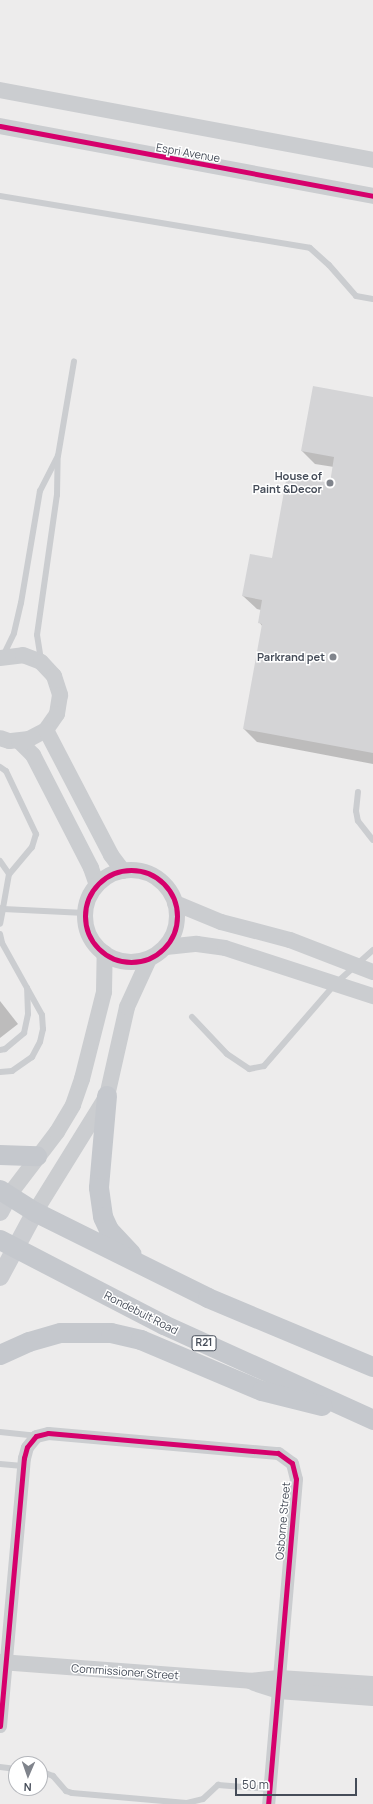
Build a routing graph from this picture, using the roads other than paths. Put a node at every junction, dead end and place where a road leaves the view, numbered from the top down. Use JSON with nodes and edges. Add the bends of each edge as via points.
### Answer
{"nodes":[{"id":1,"x":0,"y":90,"type":"edge"},
{"id":2,"x":0,"y":126,"type":"edge"},
{"id":3,"x":373,"y":160,"type":"edge"},
{"id":4,"x":0,"y":196,"type":"edge"},
{"id":5,"x":373,"y":196,"type":"edge"},
{"id":6,"x":373,"y":299,"type":"edge"},
{"id":7,"x":74,"y":360,"type":"dead end"},
{"id":8,"x":58,"y":456,"type":"junction"},
{"id":9,"x":2,"y":657,"type":"edge"},
{"id":10,"x":41,"y":662,"type":"junction"},
{"id":11,"x":46,"y":730,"type":"junction"},
{"id":12,"x":0,"y":738,"type":"edge"},
{"id":13,"x":19,"y":741,"type":"junction"},
{"id":14,"x":0,"y":767,"type":"edge"},
{"id":15,"x":358,"y":792,"type":"dead end"},
{"id":16,"x":373,"y":840,"type":"edge"},
{"id":17,"x":0,"y":861,"type":"edge"},
{"id":18,"x":123,"y":870,"type":"junction"},
{"id":19,"x":10,"y":874,"type":"junction"},
{"id":20,"x":97,"y":885,"type":"junction"},
{"id":21,"x":175,"y":903,"type":"junction"},
{"id":22,"x":1,"y":909,"type":"edge"},
{"id":23,"x":85,"y":913,"type":"junction"},
{"id":24,"x":0,"y":924,"type":"edge"},
{"id":25,"x":0,"y":934,"type":"edge"},
{"id":26,"x":166,"y":947,"type":"junction"},
{"id":27,"x":373,"y":950,"type":"edge"},
{"id":28,"x":105,"y":953,"type":"junction"},
{"id":29,"x":149,"y":959,"type":"junction"},
{"id":30,"x":357,"y":966,"type":"junction"},
{"id":31,"x":373,"y":972,"type":"edge"},
{"id":32,"x":335,"y":984,"type":"junction"},
{"id":33,"x":27,"y":987,"type":"junction"},
{"id":34,"x":373,"y":996,"type":"edge"},
{"id":35,"x":192,"y":1017,"type":"dead end"},
{"id":36,"x":0,"y":1050,"type":"edge"},
{"id":37,"x":0,"y":1072,"type":"edge"},
{"id":38,"x":107,"y":1096,"type":"junction"},
{"id":39,"x":0,"y":1155,"type":"edge"},
{"id":40,"x":37,"y":1156,"type":"junction"},
{"id":41,"x":3,"y":1199,"type":"edge"},
{"id":42,"x":35,"y":1212,"type":"junction"},
{"id":43,"x":8,"y":1245,"type":"edge"},
{"id":44,"x":140,"y":1263,"type":"junction"},
{"id":45,"x":0,"y":1277,"type":"edge"},
{"id":46,"x":0,"y":1355,"type":"edge"},
{"id":47,"x":373,"y":1366,"type":"edge"},
{"id":48,"x":351,"y":1411,"type":"junction"},
{"id":49,"x":373,"y":1420,"type":"edge"},
{"id":50,"x":0,"y":1432,"type":"edge"},
{"id":51,"x":42,"y":1435,"type":"junction"},
{"id":52,"x":0,"y":1464,"type":"edge"},
{"id":53,"x":23,"y":1466,"type":"junction"},
{"id":54,"x":2,"y":1662,"type":"edge"},
{"id":55,"x":279,"y":1684,"type":"junction"},
{"id":56,"x":373,"y":1684,"type":"edge"},
{"id":57,"x":373,"y":1698,"type":"edge"},
{"id":58,"x":0,"y":1726,"type":"edge"},
{"id":59,"x":48,"y":1774,"type":"edge"},
{"id":60,"x":270,"y":1789,"type":"junction"},
{"id":61,"x":268,"y":1804,"type":"edge"}],
"edges":[{"from":1,"to":3,"type":"street"},
{"from":2,"to":5,"type":"street","name":"Espri Avenue"},
{"from":4,"to":6,"type":"lane","via":[[310,248],[356,296]]},
{"from":7,"to":8,"type":"lane"},
{"from":8,"to":9,"type":"lane","via":[[40,491],[21,603],[14,633]]},
{"from":8,"to":10,"type":"lane","via":[[58,495],[37,635]]},
{"from":9,"to":10,"type":"street","via":[[23,655]]},
{"from":10,"to":11,"type":"street","via":[[54,676],[60,695],[57,714]]},
{"from":11,"to":13,"type":"street","via":[[29,740]]},
{"from":11,"to":18,"type":"street","via":[[110,855]]},
{"from":12,"to":13,"type":"street"},
{"from":13,"to":20,"type":"street","via":[[33,755],[91,868]]},
{"from":14,"to":19,"type":"lane","via":[[6,771],[36,834],[32,847]]},
{"from":15,"to":16,"type":"lane","via":[[358,821]]},
{"from":17,"to":19,"type":"lane"},
{"from":18,"to":20,"type":"street"},
{"from":18,"to":21,"type":"street","via":[[139,871],[154,876],[169,889]]},
{"from":19,"to":22,"type":"lane"},
{"from":20,"to":23,"type":"street","via":[[86,903]]},
{"from":21,"to":26,"type":"street","via":[[176,929]]},
{"from":21,"to":30,"type":"street","via":[[220,922],[290,940]]},
{"from":22,"to":23,"type":"lane"},
{"from":22,"to":24,"type":"lane"},
{"from":23,"to":28,"type":"street","via":[[88,934]]},
{"from":25,"to":33,"type":"lane","via":[[2,943]]},
{"from":26,"to":29,"type":"street"},
{"from":26,"to":32,"type":"street","via":[[197,944],[225,948]]},
{"from":27,"to":30,"type":"lane"},
{"from":28,"to":29,"type":"street","via":[[129,962]]},
{"from":28,"to":40,"type":"street","via":[[104,992],[82,1079],[73,1105],[57,1132]]},
{"from":29,"to":38,"type":"street","via":[[127,1007]]},
{"from":30,"to":31,"type":"street"},
{"from":30,"to":32,"type":"lane"},
{"from":32,"to":34,"type":"street"},
{"from":32,"to":35,"type":"lane","via":[[264,1066],[249,1069],[227,1054]]},
{"from":33,"to":36,"type":"lane","via":[[28,1014],[24,1033],[5,1049]]},
{"from":33,"to":37,"type":"lane","via":[[42,1015],[40,1042],[32,1057],[22,1066],[12,1071]]},
{"from":38,"to":42,"type":"street"},
{"from":38,"to":44,"type":"main road","via":[[99,1188],[103,1218],[109,1230]]},
{"from":39,"to":40,"type":"main road"},
{"from":40,"to":41,"type":"street"},
{"from":41,"to":42,"type":"main road"},
{"from":42,"to":43,"type":"main road"},
{"from":42,"to":44,"type":"main road"},
{"from":43,"to":45,"type":"main road"},
{"from":43,"to":48,"type":"main road","name":"Rondebult Road","number":"R21","via":[[164,1325]]},
{"from":44,"to":47,"type":"main road","via":[[208,1298]]},
{"from":46,"to":48,"type":"main road","via":[[29,1342],[60,1333],[111,1333],[140,1340],[273,1395]]},
{"from":48,"to":49,"type":"main road","name":"Rondebult Road","number":"R21"},
{"from":50,"to":51,"type":"lane"},
{"from":51,"to":53,"type":"street","via":[[27,1447]]},
{"from":51,"to":55,"type":"street","name":"Osborne Street","via":[[278,1454],[292,1463],[296,1480]]},
{"from":52,"to":53,"type":"lane"},
{"from":53,"to":54,"type":"street"},
{"from":54,"to":55,"type":"street","name":"Commissioner Street"},
{"from":54,"to":58,"type":"street"},
{"from":55,"to":56,"type":"street","name":"Commissioner Street"},
{"from":55,"to":57,"type":"street","name":"Commissioner Street"},
{"from":55,"to":60,"type":"street","name":"Osborne Street"},
{"from":59,"to":60,"type":"lane","via":[[72,1794],[164,1801],[197,1802],[218,1785]]},
{"from":60,"to":61,"type":"street","name":"Osborne Street"}]}
